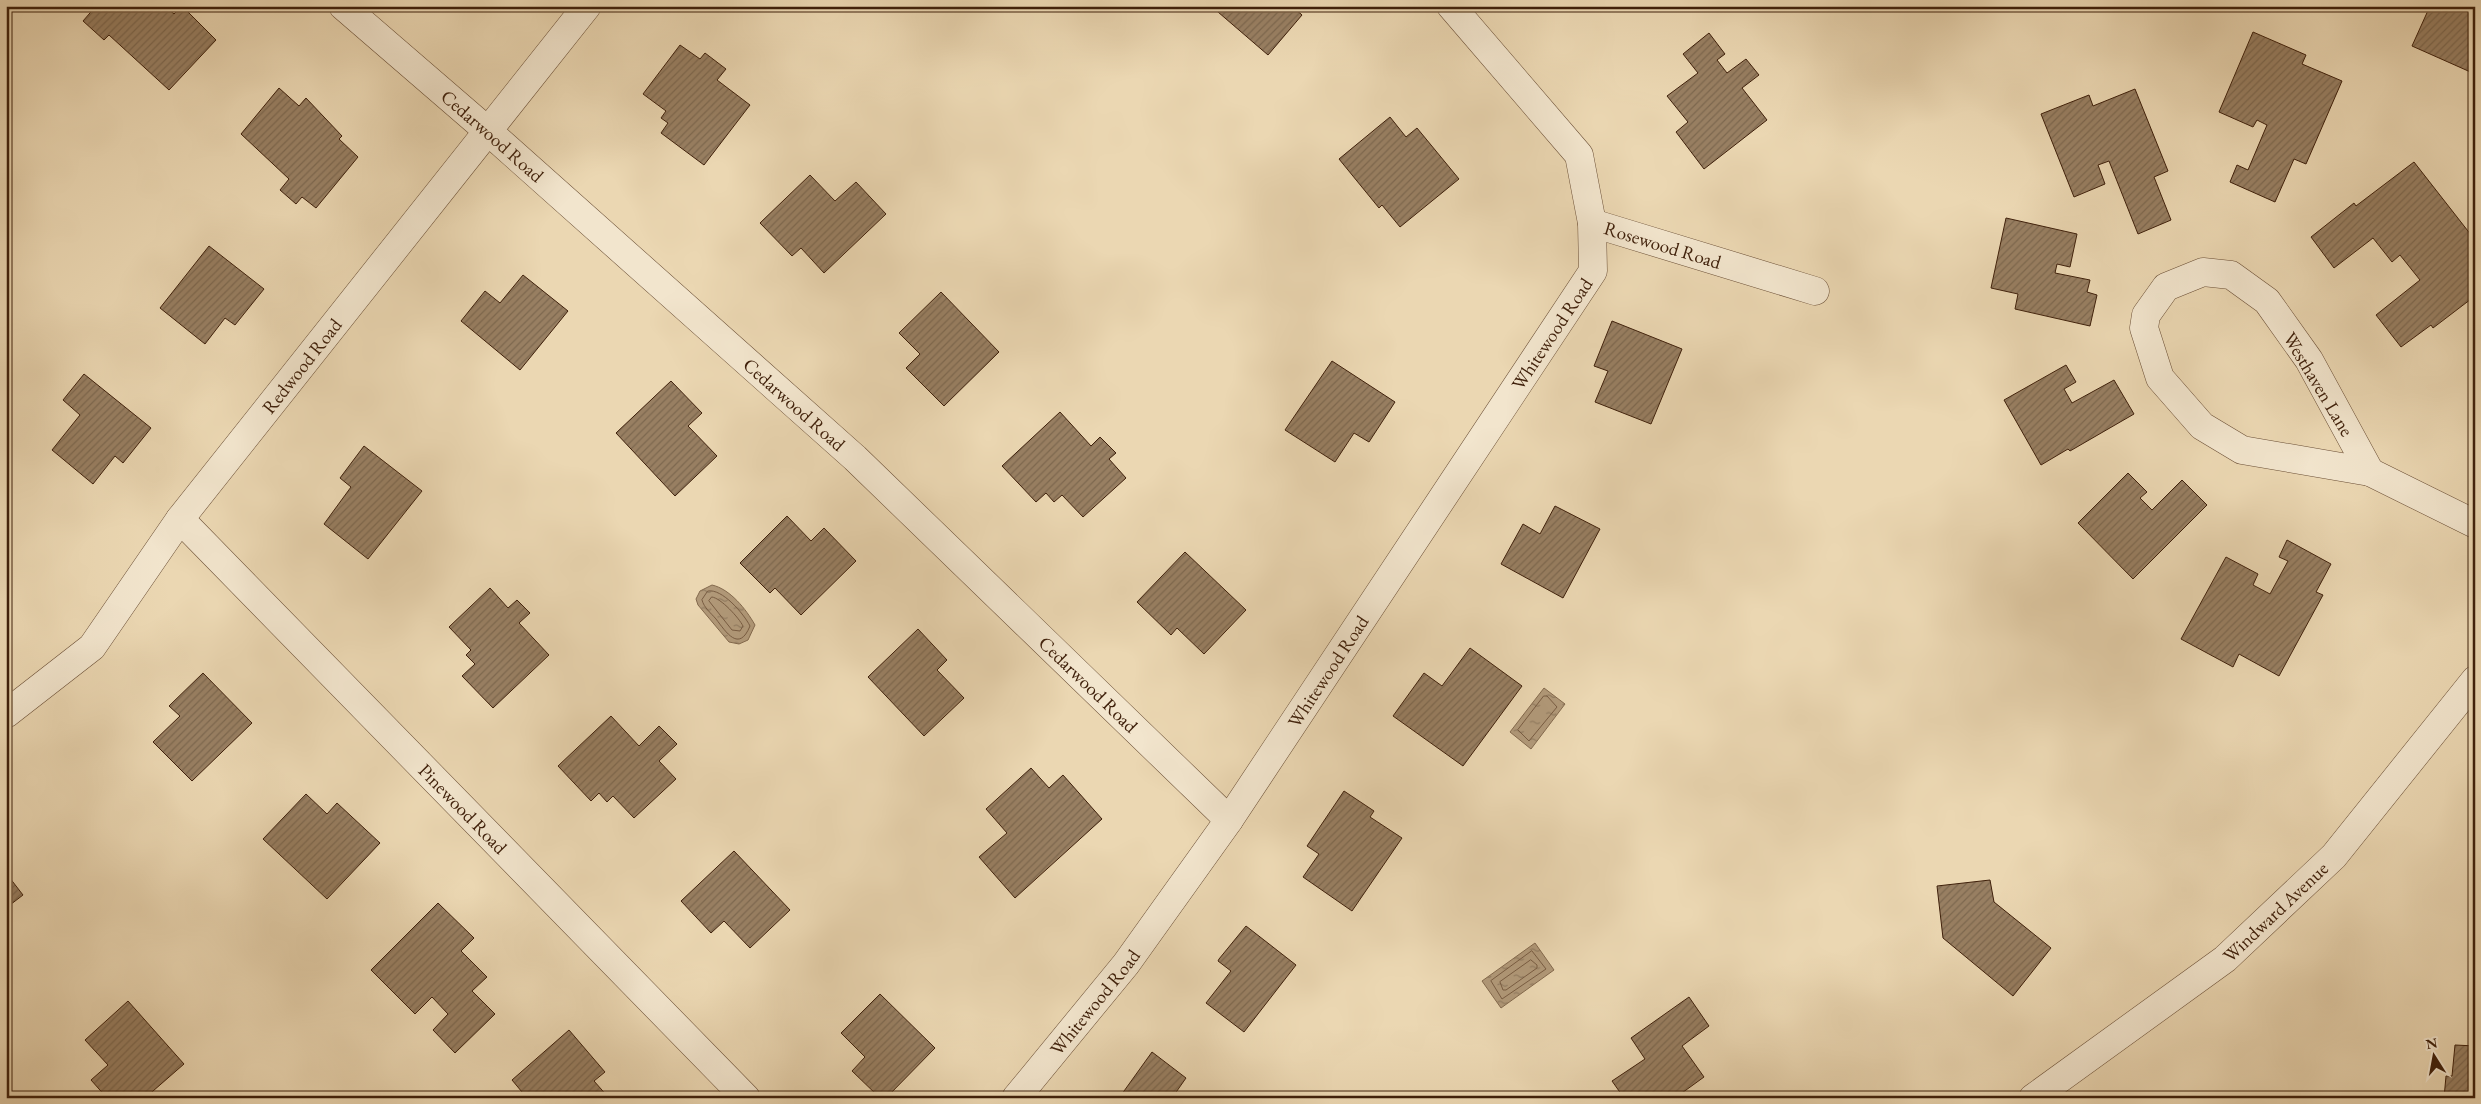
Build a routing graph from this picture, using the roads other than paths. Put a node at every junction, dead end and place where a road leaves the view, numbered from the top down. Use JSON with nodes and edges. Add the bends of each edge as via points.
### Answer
{"nodes":[{"id":1,"x":343,"y":6,"type":"edge"},
{"id":2,"x":587,"y":6,"type":"edge"},
{"id":3,"x":1451,"y":6,"type":"edge"},
{"id":4,"x":489,"y":132,"type":"junction"},
{"id":5,"x":1592,"y":222,"type":"junction"},
{"id":6,"x":1815,"y":291,"type":"dead end"},
{"id":7,"x":2370,"y":472,"type":"junction"},
{"id":8,"x":180,"y":520,"type":"junction"},
{"id":9,"x":2475,"y":524,"type":"edge"},
{"id":10,"x":2475,"y":680,"type":"edge"},
{"id":11,"x":6,"y":714,"type":"edge"},
{"id":12,"x":1229,"y":820,"type":"junction"},
{"id":13,"x":746,"y":1098,"type":"edge"},
{"id":14,"x":1016,"y":1098,"type":"edge"},
{"id":15,"x":2033,"y":1098,"type":"edge"}],
"edges":[{"from":1,"to":4,"type":"street","name":"Cedarwood Road"},
{"from":2,"to":4,"type":"street","name":"Redwood Road"},
{"from":3,"to":5,"type":"street","name":"Rosewood Road","via":[[1579,155]]},
{"from":4,"to":8,"type":"street","name":"Redwood Road"},
{"from":4,"to":12,"type":"street","name":"Cedarwood Road","via":[[855,458]]},
{"from":5,"to":6,"type":"street","name":"Rosewood Road"},
{"from":5,"to":12,"type":"street","name":"Whitewood Road","via":[[1593,271]]},
{"from":7,"to":7,"type":"street","name":"Westhaven Lane","via":[[2242,450],[2202,426],[2160,378],[2144,328],[2146,315],[2166,286],[2203,272],[2231,275],[2267,301],[2309,360]]},
{"from":7,"to":9,"type":"street","name":"Westhaven Lane"},
{"from":8,"to":11,"type":"street","name":"Redwood Road","via":[[92,647]]},
{"from":8,"to":13,"type":"street","name":"Pinewood Road"},
{"from":10,"to":15,"type":"street","name":"Windward Avenue","via":[[2334,856],[2225,959]]},
{"from":12,"to":14,"type":"street","name":"Whitewood Road","via":[[1126,964]]}]}
